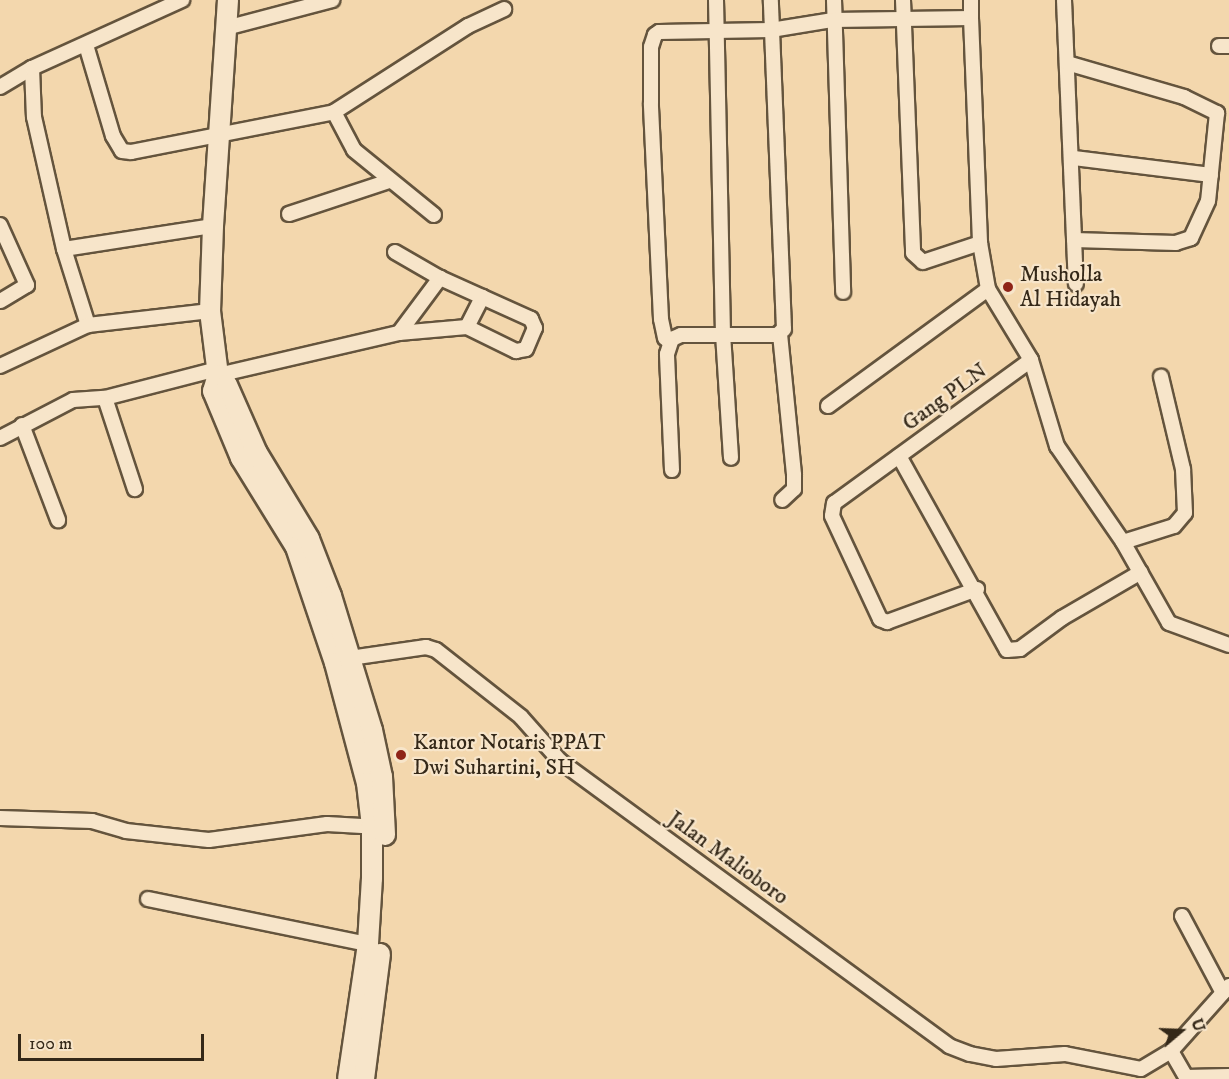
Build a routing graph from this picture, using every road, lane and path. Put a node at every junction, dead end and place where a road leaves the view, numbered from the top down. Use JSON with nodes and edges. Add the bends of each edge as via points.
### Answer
{"nodes":[{"id":1,"x":182,"y":0,"type":"edge"},
{"id":2,"x":228,"y":0,"type":"edge"},
{"id":3,"x":332,"y":0,"type":"edge"},
{"id":4,"x":716,"y":0,"type":"edge"},
{"id":5,"x":771,"y":0,"type":"edge"},
{"id":6,"x":834,"y":0,"type":"edge"},
{"id":7,"x":903,"y":0,"type":"edge"},
{"id":8,"x":971,"y":0,"type":"edge"},
{"id":9,"x":1064,"y":0,"type":"edge"},
{"id":10,"x":504,"y":9,"type":"dead end"},
{"id":11,"x":972,"y":18,"type":"junction"},
{"id":12,"x":833,"y":20,"type":"junction"},
{"id":13,"x":903,"y":20,"type":"junction"},
{"id":14,"x":226,"y":28,"type":"junction"},
{"id":15,"x":771,"y":30,"type":"junction"},
{"id":16,"x":714,"y":33,"type":"junction"},
{"id":17,"x":86,"y":45,"type":"junction"},
{"id":18,"x":1067,"y":63,"type":"junction"},
{"id":19,"x":32,"y":68,"type":"junction"},
{"id":20,"x":0,"y":87,"type":"edge"},
{"id":21,"x":334,"y":112,"type":"junction"},
{"id":22,"x":222,"y":132,"type":"junction"},
{"id":23,"x":1074,"y":159,"type":"junction"},
{"id":24,"x":1211,"y":175,"type":"junction"},
{"id":25,"x":389,"y":181,"type":"junction"},
{"id":26,"x":289,"y":214,"type":"dead end"},
{"id":27,"x":434,"y":215,"type":"dead end"},
{"id":28,"x":0,"y":225,"type":"edge"},
{"id":29,"x":213,"y":226,"type":"junction"},
{"id":30,"x":1074,"y":240,"type":"junction"},
{"id":31,"x":980,"y":243,"type":"junction"},
{"id":32,"x":64,"y":249,"type":"junction"},
{"id":33,"x":395,"y":252,"type":"dead end"},
{"id":34,"x":440,"y":278,"type":"junction"},
{"id":35,"x":1076,"y":284,"type":"dead end"},
{"id":36,"x":988,"y":289,"type":"junction"},
{"id":37,"x":843,"y":292,"type":"dead end"},
{"id":38,"x":482,"y":297,"type":"junction"},
{"id":39,"x":0,"y":301,"type":"edge"},
{"id":40,"x":210,"y":311,"type":"junction"},
{"id":41,"x":88,"y":325,"type":"junction"},
{"id":42,"x":467,"y":327,"type":"junction"},
{"id":43,"x":399,"y":333,"type":"junction"},
{"id":44,"x":723,"y":334,"type":"junction"},
{"id":45,"x":780,"y":334,"type":"junction"},
{"id":46,"x":670,"y":342,"type":"junction"},
{"id":47,"x":1031,"y":360,"type":"junction"},
{"id":48,"x":0,"y":366,"type":"edge"},
{"id":49,"x":218,"y":372,"type":"junction"},
{"id":50,"x":1161,"y":377,"type":"dead end"},
{"id":51,"x":105,"y":398,"type":"junction"},
{"id":52,"x":828,"y":406,"type":"dead end"},
{"id":53,"x":22,"y":425,"type":"junction"},
{"id":54,"x":0,"y":438,"type":"edge"},
{"id":55,"x":899,"y":456,"type":"junction"},
{"id":56,"x":731,"y":459,"type":"dead end"},
{"id":57,"x":672,"y":470,"type":"dead end"},
{"id":58,"x":135,"y":489,"type":"dead end"},
{"id":59,"x":782,"y":500,"type":"dead end"},
{"id":60,"x":58,"y":520,"type":"dead end"},
{"id":61,"x":1124,"y":542,"type":"junction"},
{"id":62,"x":1141,"y":572,"type":"junction"},
{"id":63,"x":977,"y":589,"type":"junction"},
{"id":64,"x":1229,"y":645,"type":"edge"},
{"id":65,"x":350,"y":657,"type":"junction"},
{"id":66,"x":0,"y":818,"type":"edge"},
{"id":67,"x":378,"y":827,"type":"junction"},
{"id":68,"x":148,"y":899,"type":"dead end"},
{"id":69,"x":1182,"y":916,"type":"dead end"},
{"id":70,"x":368,"y":944,"type":"junction"},
{"id":71,"x":1226,"y":990,"type":"edge"},
{"id":72,"x":1172,"y":1051,"type":"junction"},
{"id":73,"x":1229,"y":1076,"type":"edge"},
{"id":74,"x":1186,"y":1078,"type":"edge"},
{"id":75,"x":348,"y":1079,"type":"edge"},
{"id":76,"x":364,"y":1079,"type":"edge"}],
"edges":[{"from":1,"to":17,"type":"street"},
{"from":2,"to":14,"type":"street"},
{"from":3,"to":14,"type":"street"},
{"from":4,"to":16,"type":"street"},
{"from":5,"to":15,"type":"street"},
{"from":6,"to":12,"type":"street"},
{"from":7,"to":13,"type":"street"},
{"from":8,"to":11,"type":"street"},
{"from":9,"to":18,"type":"street"},
{"from":10,"to":21,"type":"street","via":[[468,26]]},
{"from":11,"to":13,"type":"street"},
{"from":11,"to":31,"type":"street"},
{"from":12,"to":13,"type":"street"},
{"from":12,"to":15,"type":"street"},
{"from":12,"to":37,"type":"street"},
{"from":13,"to":31,"type":"street","via":[[913,254],[923,262]]},
{"from":14,"to":22,"type":"street"},
{"from":15,"to":16,"type":"street"},
{"from":15,"to":45,"type":"street","via":[[784,326]]},
{"from":16,"to":44,"type":"street"},
{"from":16,"to":46,"type":"street","via":[[659,32],[651,48],[661,319],[665,338]]},
{"from":17,"to":19,"type":"street"},
{"from":17,"to":22,"type":"street","via":[[108,122],[117,145],[126,153]]},
{"from":18,"to":23,"type":"street"},
{"from":18,"to":24,"type":"street","via":[[1214,109]]},
{"from":19,"to":20,"type":"street"},
{"from":19,"to":32,"type":"street","via":[[34,117]]},
{"from":21,"to":22,"type":"street"},
{"from":21,"to":25,"type":"street","via":[[354,150]]},
{"from":22,"to":29,"type":"street"},
{"from":23,"to":24,"type":"street"},
{"from":23,"to":30,"type":"street"},
{"from":24,"to":30,"type":"street","via":[[1208,201],[1191,238],[1176,243]]},
{"from":25,"to":26,"type":"street"},
{"from":25,"to":27,"type":"street"},
{"from":28,"to":39,"type":"street","via":[[27,285]]},
{"from":29,"to":32,"type":"street"},
{"from":29,"to":40,"type":"street"},
{"from":30,"to":35,"type":"street"},
{"from":31,"to":36,"type":"street"},
{"from":32,"to":41,"type":"street"},
{"from":33,"to":34,"type":"street"},
{"from":34,"to":38,"type":"street"},
{"from":34,"to":43,"type":"street"},
{"from":36,"to":47,"type":"street"},
{"from":36,"to":52,"type":"street"},
{"from":38,"to":42,"type":"street"},
{"from":38,"to":42,"type":"street","via":[[531,319],[535,328],[526,349],[516,351]]},
{"from":40,"to":41,"type":"street"},
{"from":40,"to":49,"type":"street"},
{"from":41,"to":48,"type":"street"},
{"from":42,"to":43,"type":"street"},
{"from":43,"to":49,"type":"street"},
{"from":44,"to":45,"type":"street"},
{"from":44,"to":46,"type":"street","via":[[681,335]]},
{"from":44,"to":56,"type":"street"},
{"from":45,"to":59,"type":"street","via":[[794,475],[794,489]]},
{"from":46,"to":57,"type":"street","via":[[667,354]]},
{"from":47,"to":55,"type":"street","name":"Gang PLN"},
{"from":47,"to":61,"type":"street","via":[[1057,446]]},
{"from":49,"to":51,"type":"street"},
{"from":49,"to":65,"type":"street","via":[[257,453],[309,539]]},
{"from":49,"to":67,"type":"street","via":[[213,391],[220,414],[241,458],[296,547],[356,739]]},
{"from":50,"to":61,"type":"street","via":[[1183,470],[1185,513],[1174,526]]},
{"from":51,"to":53,"type":"street","via":[[74,400]]},
{"from":51,"to":58,"type":"street"},
{"from":53,"to":54,"type":"street"},
{"from":53,"to":60,"type":"street"},
{"from":55,"to":63,"type":"street"},
{"from":55,"to":63,"type":"street","name":"Gang PLN","via":[[834,503],[832,509],[837,533],[870,603],[880,619],[887,622]]},
{"from":61,"to":62,"type":"street"},
{"from":62,"to":63,"type":"street","via":[[1062,618],[1020,649],[1007,650]]},
{"from":62,"to":64,"type":"street","via":[[1168,623]]},
{"from":65,"to":67,"type":"street","via":[[382,777]]},
{"from":65,"to":72,"type":"street","name":"Jalan Malioboro","via":[[426,647],[436,650],[521,717],[560,761],[949,1046],[996,1059],[1065,1054],[1142,1069]]},
{"from":66,"to":67,"type":"street","via":[[92,821],[126,831],[209,840],[327,824]]},
{"from":67,"to":70,"type":"street"},
{"from":67,"to":76,"type":"street","via":[[380,948]]},
{"from":68,"to":70,"type":"street"},
{"from":69,"to":71,"type":"street"},
{"from":70,"to":75,"type":"street"},
{"from":71,"to":72,"type":"street","name":"Jalan Malioboro"},
{"from":72,"to":74,"type":"street"},
{"from":73,"to":74,"type":"street"}]}
